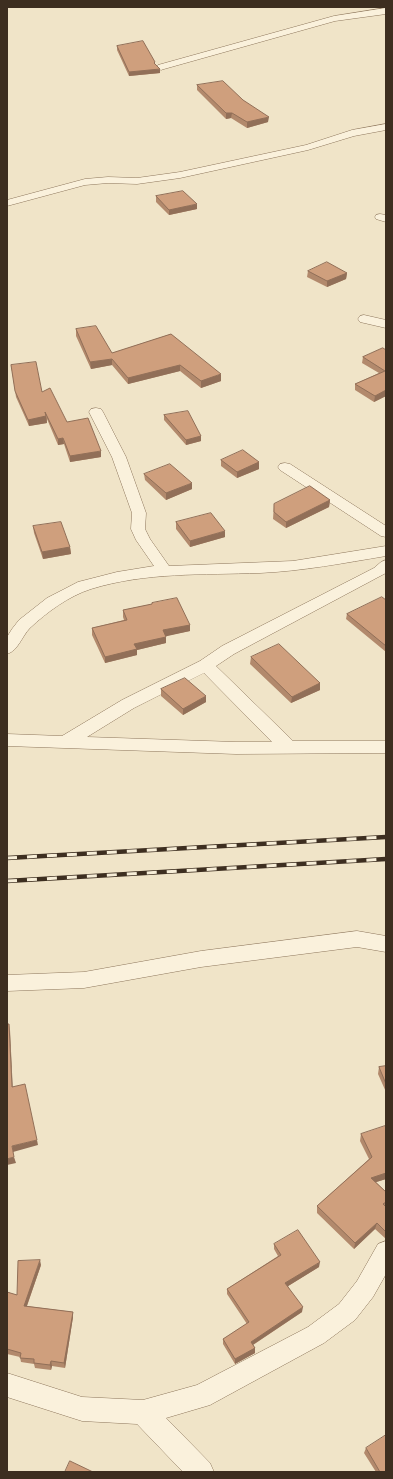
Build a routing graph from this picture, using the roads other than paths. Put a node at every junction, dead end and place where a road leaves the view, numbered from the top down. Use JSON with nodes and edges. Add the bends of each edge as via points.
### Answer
{"nodes":[{"id":1,"x":381,"y":7,"type":"edge"},
{"id":2,"x":386,"y":10,"type":"edge"},
{"id":3,"x":161,"y":67,"type":"dead end"},
{"id":4,"x":386,"y":127,"type":"edge"},
{"id":5,"x":7,"y":202,"type":"edge"},
{"id":6,"x":364,"y":319,"type":"dead end"},
{"id":7,"x":386,"y":324,"type":"edge"},
{"id":8,"x":96,"y":412,"type":"dead end"},
{"id":9,"x":285,"y":467,"type":"dead end"},
{"id":10,"x":386,"y":533,"type":"edge"},
{"id":11,"x":386,"y":551,"type":"edge"},
{"id":12,"x":165,"y":571,"type":"junction"},
{"id":13,"x":384,"y":571,"type":"edge"},
{"id":14,"x":7,"y":649,"type":"edge"},
{"id":15,"x":206,"y":664,"type":"junction"},
{"id":16,"x":7,"y":740,"type":"edge"},
{"id":17,"x":65,"y":742,"type":"junction"},
{"id":18,"x":386,"y":747,"type":"edge"},
{"id":19,"x":289,"y":748,"type":"junction"},
{"id":20,"x":386,"y":944,"type":"edge"},
{"id":21,"x":7,"y":983,"type":"edge"},
{"id":22,"x":386,"y":1252,"type":"edge"},
{"id":23,"x":7,"y":1385,"type":"edge"},
{"id":24,"x":143,"y":1412,"type":"junction"},
{"id":25,"x":201,"y":1472,"type":"edge"}],
"edges":[{"from":1,"to":2,"type":"street"},
{"from":2,"to":3,"type":"street","via":[[334,19]]},
{"from":4,"to":5,"type":"street","via":[[180,175],[150,180],[85,182]]},
{"from":6,"to":7,"type":"street"},
{"from":8,"to":12,"type":"street","via":[[119,457],[139,513],[138,529]]},
{"from":9,"to":10,"type":"street"},
{"from":11,"to":12,"type":"street","via":[[293,566]]},
{"from":12,"to":14,"type":"street","via":[[108,578],[72,590],[48,604],[24,624]]},
{"from":13,"to":15,"type":"street","via":[[228,650]]},
{"from":15,"to":17,"type":"street","via":[[128,704]]},
{"from":15,"to":19,"type":"street"},
{"from":16,"to":17,"type":"street"},
{"from":17,"to":19,"type":"street"},
{"from":18,"to":19,"type":"street"},
{"from":20,"to":21,"type":"street","via":[[357,939],[201,959],[84,980]]},
{"from":22,"to":24,"type":"street","via":[[365,1289],[347,1312],[316,1335],[201,1396]]},
{"from":23,"to":24,"type":"street","via":[[82,1409]]},
{"from":24,"to":25,"type":"street"}]}
